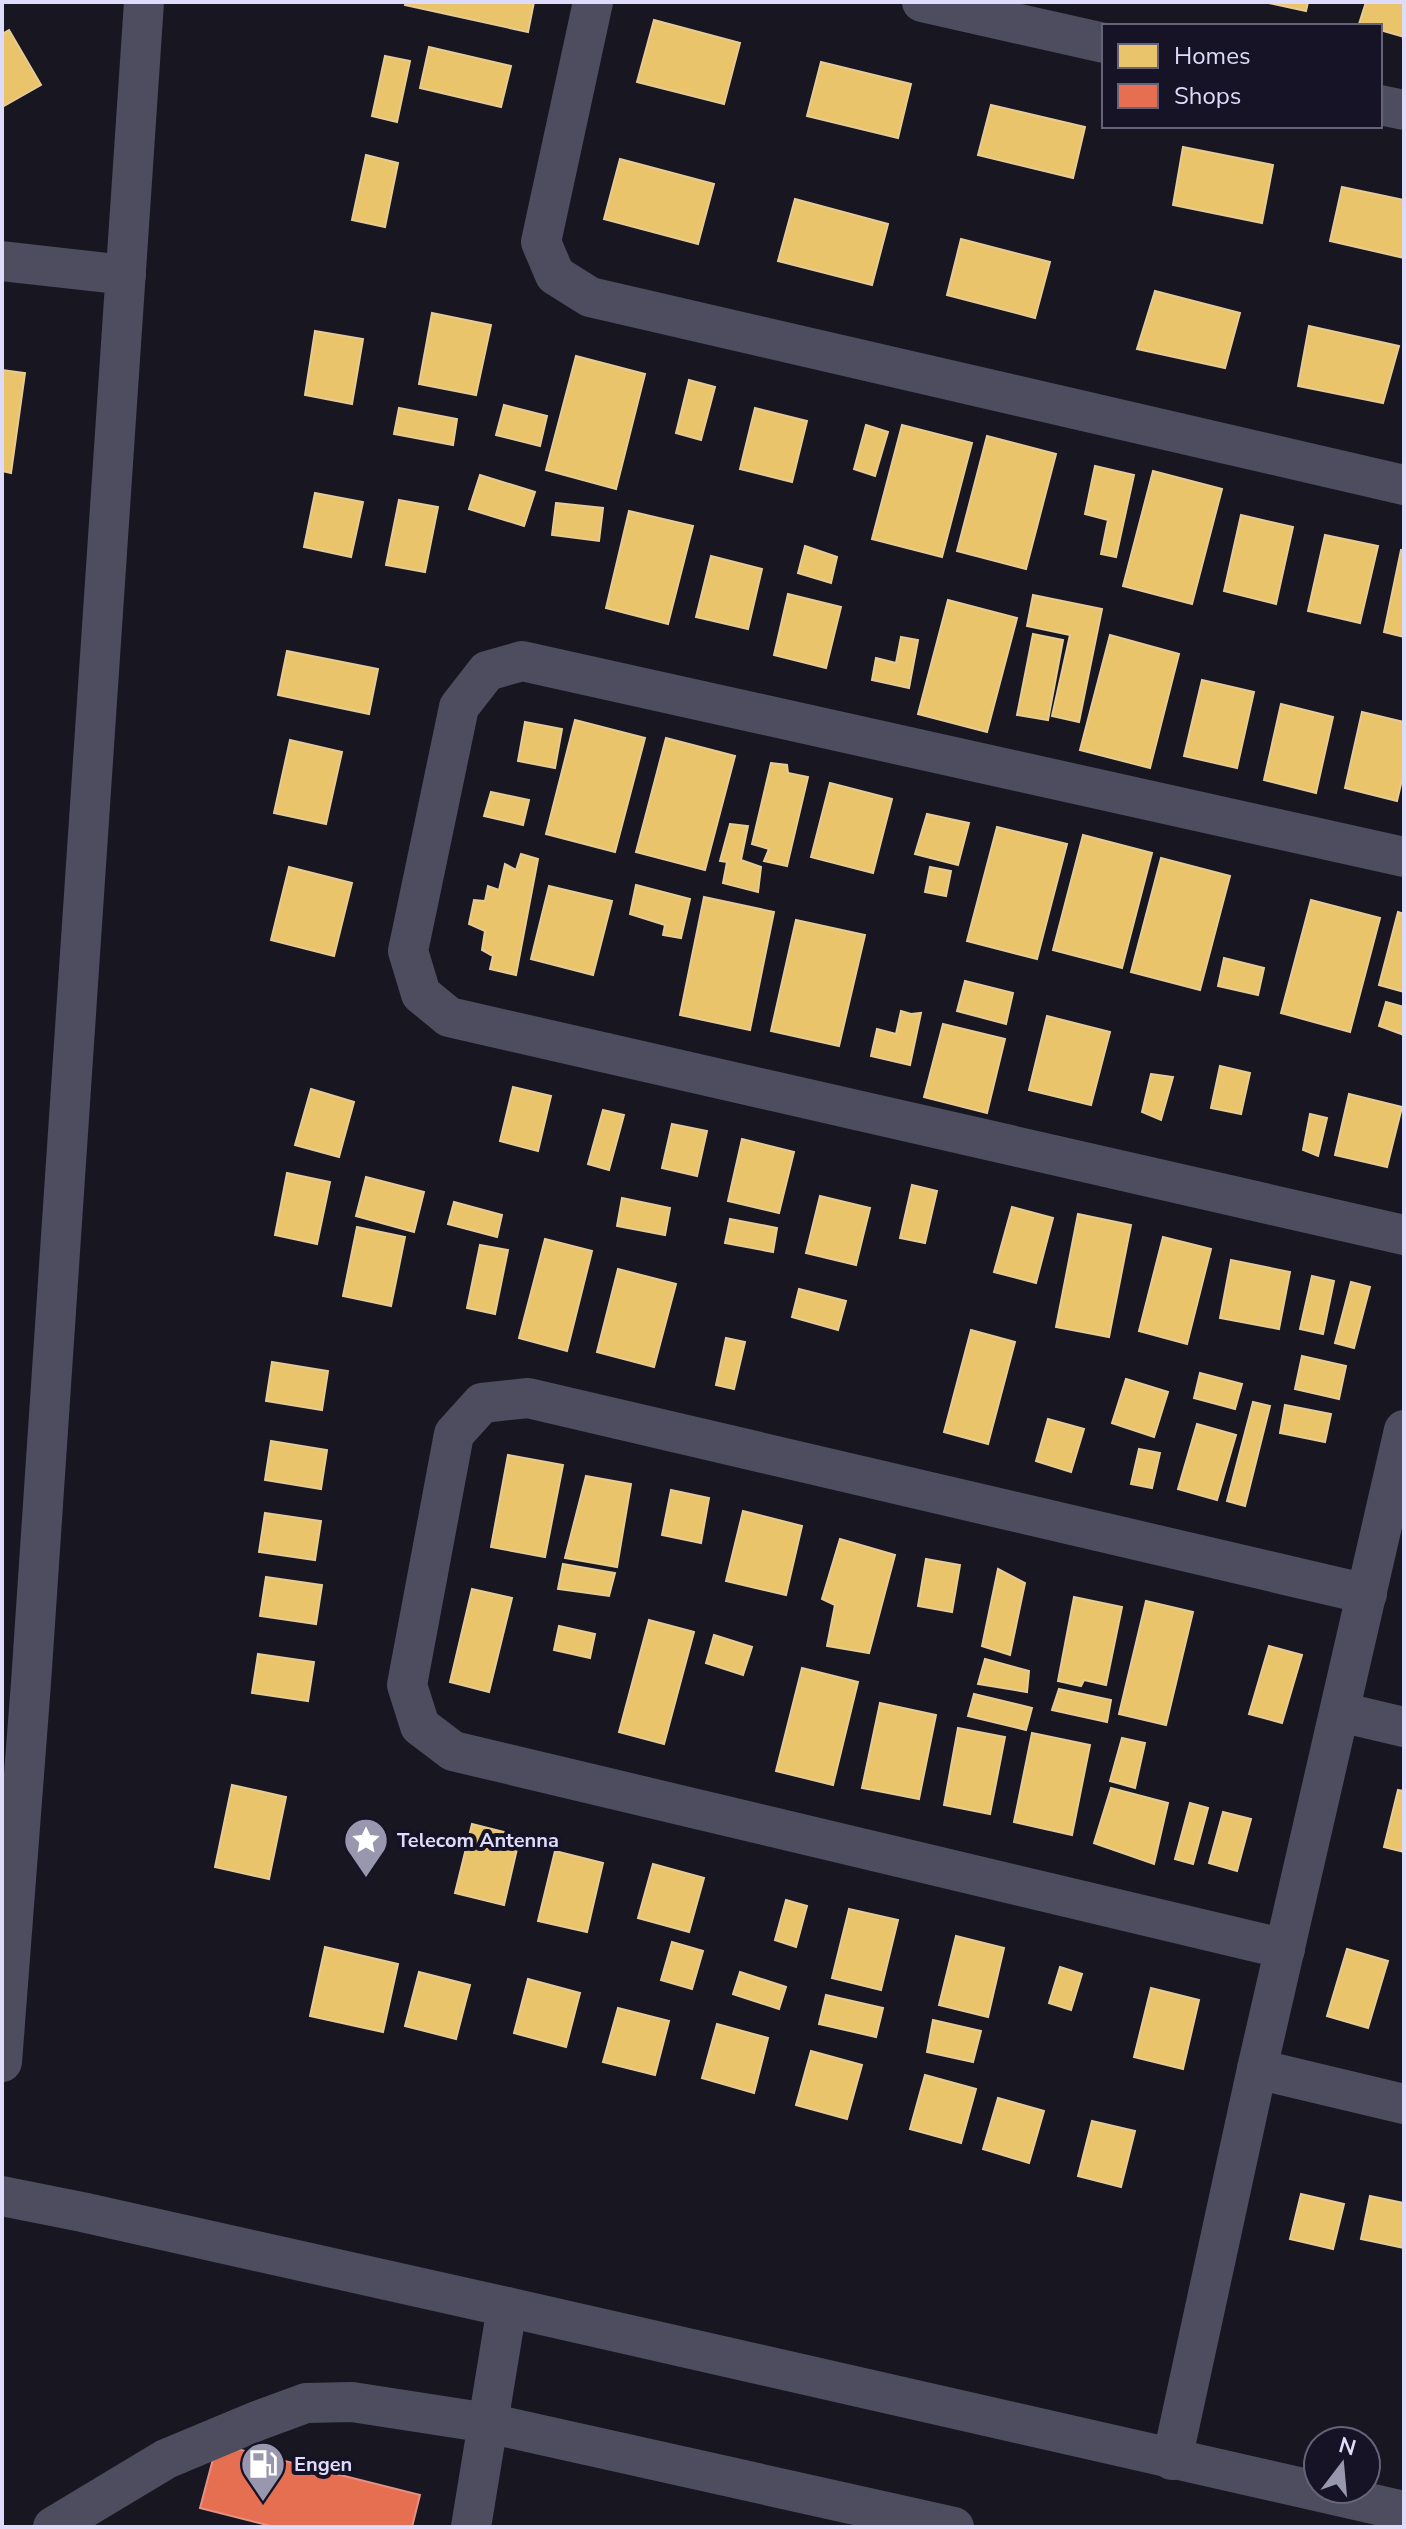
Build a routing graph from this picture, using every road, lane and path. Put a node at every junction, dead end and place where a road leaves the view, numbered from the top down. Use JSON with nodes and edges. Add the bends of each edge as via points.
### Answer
{"nodes":[{"id":1,"x":144,"y":2,"type":"edge"},
{"id":2,"x":593,"y":2,"type":"edge"},
{"id":3,"x":922,"y":2,"type":"edge"},
{"id":4,"x":1102,"y":43,"type":"edge"},
{"id":5,"x":1382,"y":105,"type":"edge"},
{"id":6,"x":1404,"y":110,"type":"edge"},
{"id":7,"x":2,"y":261,"type":"edge"},
{"id":8,"x":126,"y":275,"type":"junction"},
{"id":9,"x":1404,"y":485,"type":"edge"},
{"id":10,"x":1404,"y":857,"type":"edge"},
{"id":11,"x":1404,"y":1235,"type":"edge"},
{"id":12,"x":1404,"y":1430,"type":"edge"},
{"id":13,"x":1367,"y":1594,"type":"junction"},
{"id":14,"x":16,"y":1681,"type":"edge"},
{"id":15,"x":1340,"y":1712,"type":"junction"},
{"id":16,"x":1404,"y":1727,"type":"edge"},
{"id":17,"x":1285,"y":1949,"type":"junction"},
{"id":18,"x":2,"y":2062,"type":"edge"},
{"id":19,"x":1257,"y":2069,"type":"junction"},
{"id":20,"x":1404,"y":2104,"type":"edge"},
{"id":21,"x":2,"y":2196,"type":"edge"},
{"id":22,"x":507,"y":2307,"type":"junction"},
{"id":23,"x":488,"y":2423,"type":"junction"},
{"id":24,"x":1172,"y":2460,"type":"junction"},
{"id":25,"x":1404,"y":2511,"type":"edge"},
{"id":26,"x":932,"y":2524,"type":"edge"},
{"id":27,"x":53,"y":2527,"type":"edge"},
{"id":28,"x":471,"y":2527,"type":"edge"}],
"edges":[{"from":1,"to":8,"type":"street"},
{"from":2,"to":9,"type":"street","via":[[541,242],[555,275],[590,297]]},
{"from":3,"to":4,"type":"street"},
{"from":5,"to":6,"type":"street"},
{"from":7,"to":8,"type":"street"},
{"from":8,"to":14,"type":"street"},
{"from":10,"to":11,"type":"street","via":[[522,661],[487,671],[459,707],[408,951],[421,994],[449,1017]]},
{"from":12,"to":13,"type":"street"},
{"from":13,"to":15,"type":"street"},
{"from":13,"to":17,"type":"street","via":[[528,1398],[482,1403],[454,1434],[407,1685],[420,1726],[453,1751]]},
{"from":14,"to":18,"type":"street"},
{"from":15,"to":16,"type":"street"},
{"from":15,"to":17,"type":"street"},
{"from":17,"to":19,"type":"street"},
{"from":19,"to":20,"type":"street"},
{"from":19,"to":24,"type":"street"},
{"from":21,"to":22,"type":"street"},
{"from":22,"to":23,"type":"street"},
{"from":22,"to":24,"type":"street"},
{"from":23,"to":26,"type":"street"},
{"from":23,"to":27,"type":"street","via":[[352,2402],[306,2403],[166,2459]]},
{"from":23,"to":28,"type":"street"},
{"from":24,"to":25,"type":"street"}]}
